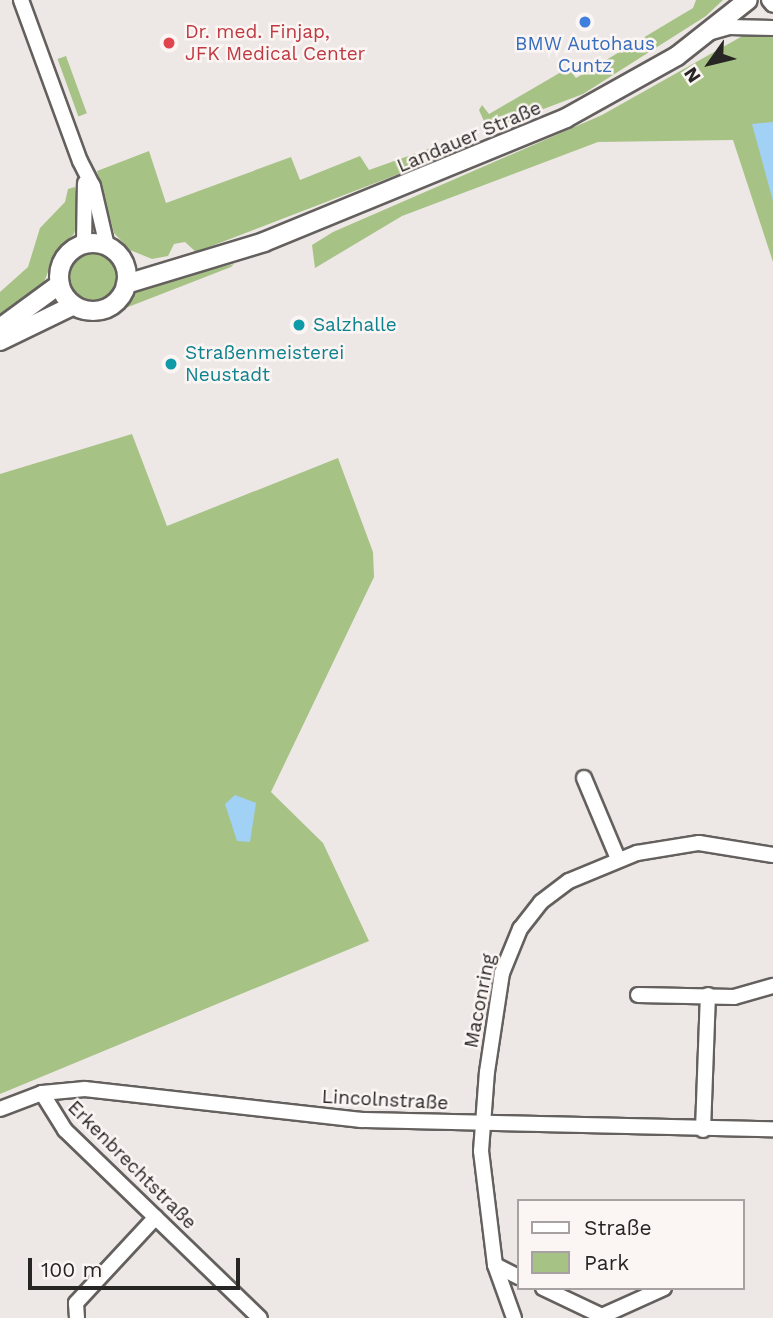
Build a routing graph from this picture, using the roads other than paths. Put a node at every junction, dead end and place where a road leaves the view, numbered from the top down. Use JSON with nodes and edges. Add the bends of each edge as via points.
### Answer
{"nodes":[{"id":1,"x":21,"y":0,"type":"edge"},
{"id":2,"x":748,"y":0,"type":"edge"},
{"id":3,"x":769,"y":0,"type":"edge"},
{"id":4,"x":773,"y":5,"type":"edge"},
{"id":5,"x":773,"y":28,"type":"edge"},
{"id":6,"x":707,"y":33,"type":"junction"},
{"id":7,"x":80,"y":161,"type":"junction"},
{"id":8,"x":84,"y":244,"type":"junction"},
{"id":9,"x":107,"y":246,"type":"junction"},
{"id":10,"x":126,"y":275,"type":"junction"},
{"id":11,"x":60,"y":284,"type":"junction"},
{"id":12,"x":74,"y":305,"type":"junction"},
{"id":13,"x":0,"y":328,"type":"edge"},
{"id":14,"x":0,"y":341,"type":"edge"},
{"id":15,"x":584,"y":778,"type":"dead end"},
{"id":16,"x":773,"y":855,"type":"edge"},
{"id":17,"x":618,"y":859,"type":"junction"},
{"id":18,"x":773,"y":986,"type":"edge"},
{"id":19,"x":638,"y":995,"type":"dead end"},
{"id":20,"x":708,"y":995,"type":"junction"},
{"id":21,"x":42,"y":1093,"type":"junction"},
{"id":22,"x":0,"y":1109,"type":"edge"},
{"id":23,"x":481,"y":1125,"type":"junction"},
{"id":24,"x":773,"y":1129,"type":"edge"},
{"id":25,"x":703,"y":1130,"type":"junction"},
{"id":26,"x":156,"y":1217,"type":"junction"},
{"id":27,"x":495,"y":1265,"type":"junction"},
{"id":28,"x":518,"y":1276,"type":"edge"},
{"id":29,"x":547,"y":1290,"type":"edge"},
{"id":30,"x":660,"y":1290,"type":"edge"},
{"id":31,"x":77,"y":1318,"type":"edge"},
{"id":32,"x":260,"y":1318,"type":"edge"},
{"id":33,"x":514,"y":1318,"type":"edge"}],
"edges":[{"from":1,"to":7,"type":"street"},
{"from":2,"to":6,"type":"main road","name":"Landauer Straße"},
{"from":3,"to":4,"type":"street"},
{"from":5,"to":6,"type":"street","via":[[729,27]]},
{"from":6,"to":10,"type":"main road","name":"Landauer Straße","via":[[617,92],[491,152],[224,257]]},
{"from":7,"to":8,"type":"street","via":[[86,192]]},
{"from":7,"to":9,"type":"street","via":[[93,186]]},
{"from":8,"to":9,"type":"main road"},
{"from":8,"to":11,"type":"main road","via":[[62,264]]},
{"from":9,"to":10,"type":"main road"},
{"from":10,"to":12,"type":"main road","via":[[120,299],[107,308],[90,311]]},
{"from":11,"to":12,"type":"main road"},
{"from":11,"to":13,"type":"main road"},
{"from":12,"to":14,"type":"main road"},
{"from":15,"to":17,"type":"street"},
{"from":16,"to":17,"type":"street","name":"Maconring","via":[[699,843]]},
{"from":17,"to":23,"type":"street","name":"Maconring","via":[[554,891],[532,911],[515,938],[502,973]]},
{"from":18,"to":20,"type":"street","via":[[744,996]]},
{"from":19,"to":20,"type":"street"},
{"from":20,"to":25,"type":"street"},
{"from":21,"to":22,"type":"street","name":"Lincolnstraße"},
{"from":21,"to":23,"type":"street","name":"Lincolnstraße","via":[[114,1090],[350,1119]]},
{"from":21,"to":26,"type":"street","name":"Erkenbrechtstraße","via":[[65,1130]]},
{"from":23,"to":25,"type":"street","name":"Lincolnstraße"},
{"from":23,"to":27,"type":"street","name":"Maconring","via":[[484,1196]]},
{"from":24,"to":25,"type":"street","name":"Lincolnstraße"},
{"from":26,"to":31,"type":"street","via":[[76,1303]]},
{"from":26,"to":32,"type":"street","name":"Erkenbrechtstraße"},
{"from":27,"to":28,"type":"street"},
{"from":27,"to":33,"type":"street","name":"Maconring"},
{"from":29,"to":30,"type":"street","via":[[602,1316]]}]}
